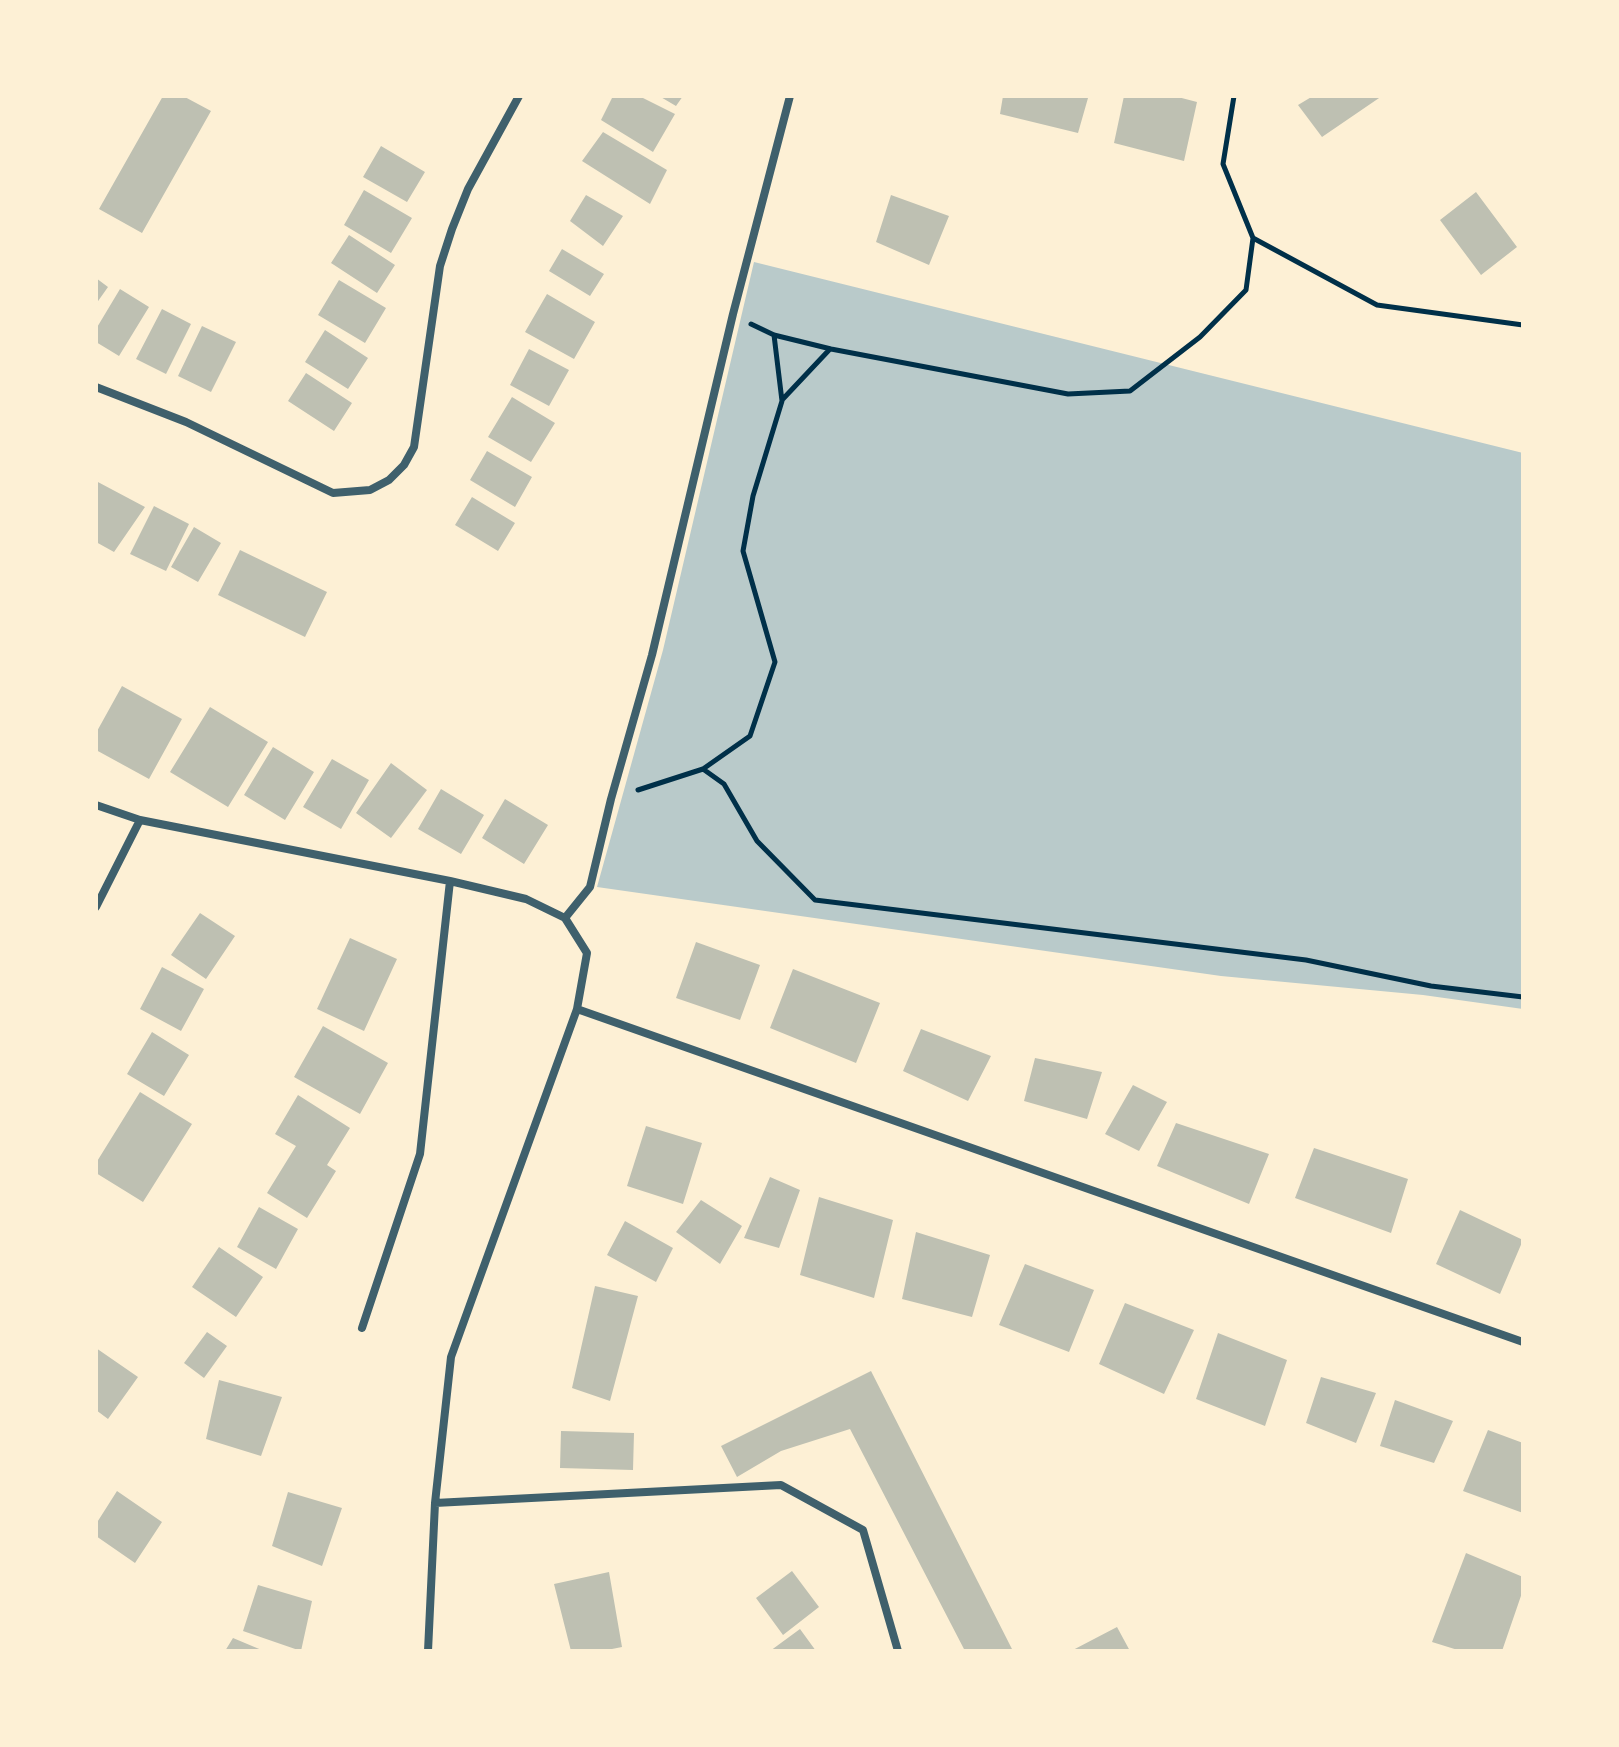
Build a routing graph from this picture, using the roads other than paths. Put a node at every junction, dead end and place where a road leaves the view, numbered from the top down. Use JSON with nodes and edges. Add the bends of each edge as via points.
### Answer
{"nodes":[{"id":1,"x":519,"y":96,"type":"edge"},
{"id":2,"x":790,"y":96,"type":"edge"},
{"id":3,"x":96,"y":387,"type":"edge"},
{"id":4,"x":96,"y":805,"type":"edge"},
{"id":5,"x":140,"y":820,"type":"junction"},
{"id":6,"x":450,"y":881,"type":"junction"},
{"id":7,"x":96,"y":907,"type":"edge"},
{"id":8,"x":565,"y":918,"type":"junction"},
{"id":9,"x":577,"y":1009,"type":"junction"},
{"id":10,"x":362,"y":1328,"type":"dead end"},
{"id":11,"x":1523,"y":1342,"type":"edge"},
{"id":12,"x":435,"y":1503,"type":"junction"},
{"id":13,"x":428,"y":1651,"type":"edge"},
{"id":14,"x":898,"y":1651,"type":"edge"}],
"edges":[{"from":1,"to":3,"type":"street","via":[[452,229],[440,266],[414,447],[389,480],[370,490],[333,493],[186,422]]},
{"from":2,"to":8,"type":"street","via":[[590,887]]},
{"from":4,"to":5,"type":"street"},
{"from":5,"to":6,"type":"street"},
{"from":5,"to":7,"type":"street"},
{"from":6,"to":8,"type":"street","via":[[526,899]]},
{"from":6,"to":10,"type":"street","via":[[420,1154]]},
{"from":8,"to":9,"type":"street","via":[[587,953]]},
{"from":9,"to":11,"type":"street"},
{"from":9,"to":12,"type":"street","via":[[451,1357]]},
{"from":12,"to":13,"type":"street"},
{"from":12,"to":14,"type":"street","via":[[781,1485],[863,1530]]}]}
